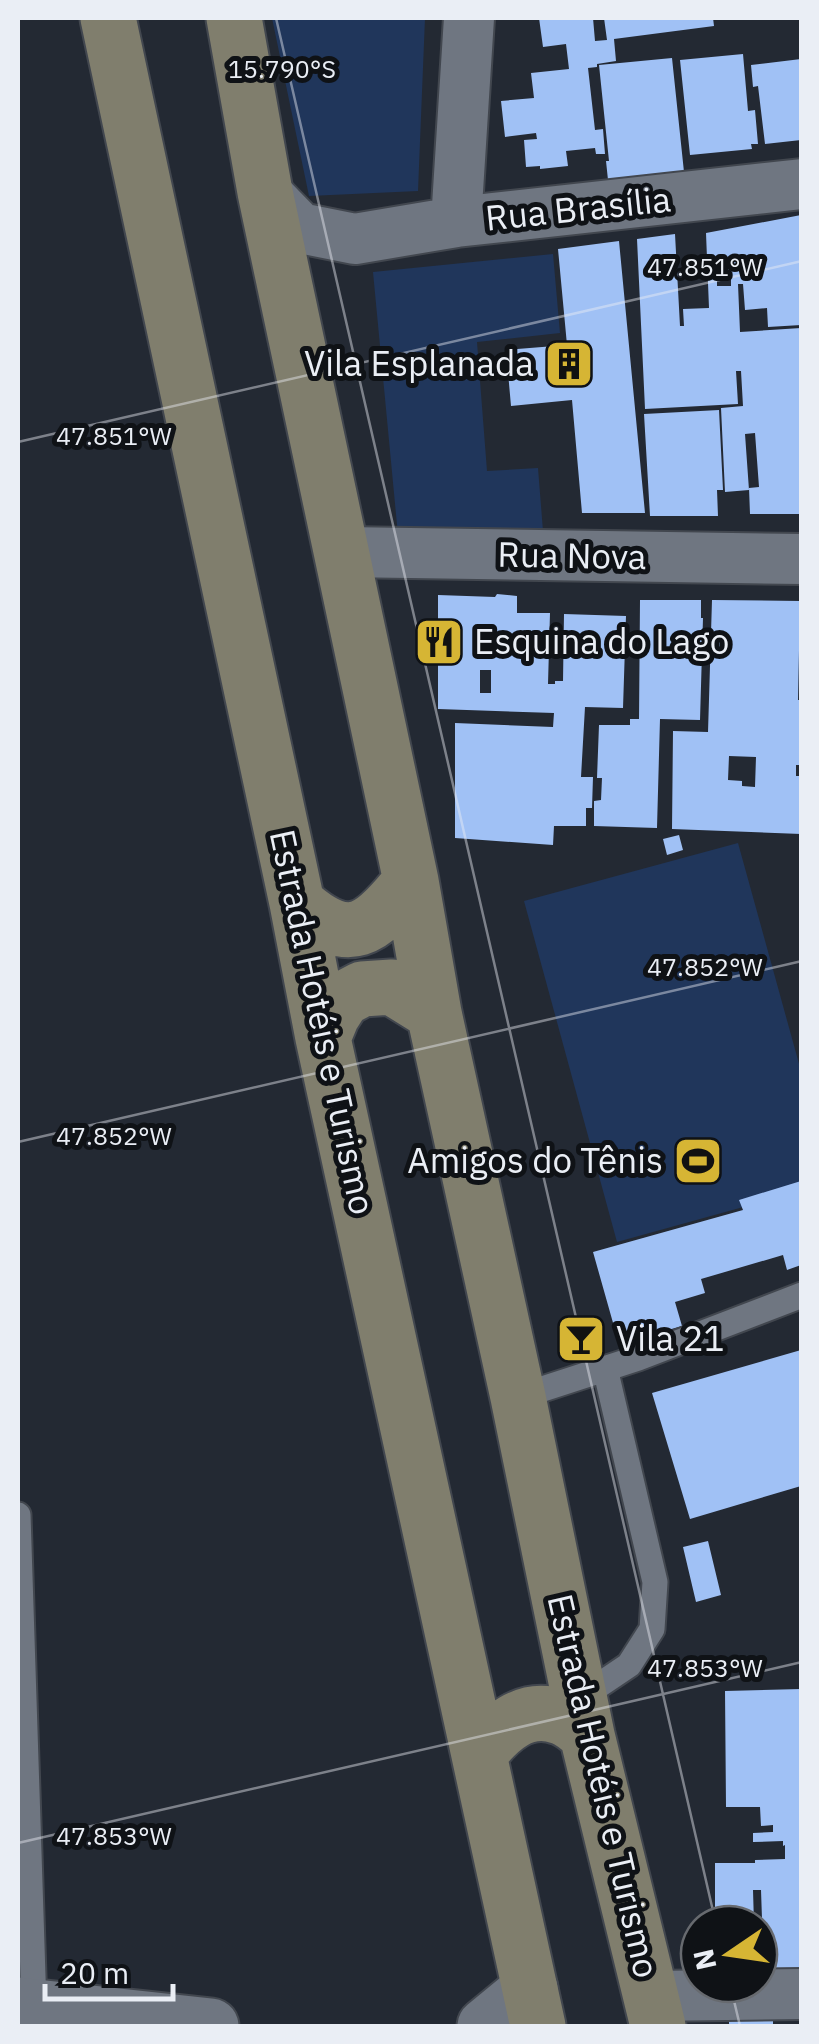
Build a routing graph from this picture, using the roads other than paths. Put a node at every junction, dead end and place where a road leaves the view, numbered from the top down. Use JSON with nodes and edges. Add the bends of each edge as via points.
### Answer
{"nodes":[{"id":1,"x":108,"y":18,"type":"edge"},
{"id":2,"x":234,"y":18,"type":"edge"},
{"id":3,"x":469,"y":18,"type":"edge"},
{"id":4,"x":802,"y":184,"type":"edge"},
{"id":5,"x":265,"y":192,"type":"junction"},
{"id":6,"x":456,"y":222,"type":"junction"},
{"id":7,"x":355,"y":239,"type":"junction"},
{"id":8,"x":291,"y":314,"type":"junction"},
{"id":9,"x":343,"y":552,"type":"junction"},
{"id":10,"x":802,"y":559,"type":"edge"},
{"id":11,"x":411,"y":881,"type":"junction"},
{"id":12,"x":297,"y":903,"type":"junction"},
{"id":13,"x":434,"y":1013,"type":"junction"},
{"id":14,"x":323,"y":1038,"type":"junction"},
{"id":15,"x":802,"y":1295,"type":"edge"},
{"id":16,"x":606,"y":1368,"type":"junction"},
{"id":17,"x":518,"y":1398,"type":"junction"},
{"id":18,"x":18,"y":1515,"type":"edge"},
{"id":19,"x":584,"y":1716,"type":"junction"},
{"id":20,"x":479,"y":1754,"type":"junction"},
{"id":21,"x":802,"y":1994,"type":"edge"},
{"id":22,"x":26,"y":2006,"type":"edge"},
{"id":23,"x":534,"y":2008,"type":"edge"},
{"id":24,"x":655,"y":2011,"type":"edge"},
{"id":25,"x":212,"y":2026,"type":"edge"},
{"id":26,"x":485,"y":2026,"type":"edge"}],
"edges":[{"from":1,"to":12,"type":"main road","name":"Estrada Hotéis e Turismo"},
{"from":2,"to":5,"type":"main road","name":"Estrada Hotéis e Turismo"},
{"from":3,"to":6,"type":"street"},
{"from":4,"to":6,"type":"street","name":"Rua Brasília"},
{"from":5,"to":7,"type":"street","name":"Rua Brasília","via":[[300,228]]},
{"from":5,"to":8,"type":"main road","name":"Estrada Hotéis e Turismo"},
{"from":6,"to":7,"type":"street","name":"Rua Brasília"},
{"from":7,"to":8,"type":"street","name":"Rua Brasília","via":[[302,280]]},
{"from":8,"to":9,"type":"main road","name":"Estrada Hotéis e Turismo"},
{"from":9,"to":10,"type":"street","name":"Rua Nova"},
{"from":9,"to":11,"type":"main road","name":"Estrada Hotéis e Turismo"},
{"from":11,"to":12,"type":"main road","via":[[360,928],[336,930]]},
{"from":11,"to":13,"type":"main road","name":"Estrada Hotéis e Turismo"},
{"from":12,"to":14,"type":"main road","name":"Estrada Hotéis e Turismo"},
{"from":13,"to":14,"type":"main road","via":[[392,987],[362,989],[343,1000]]},
{"from":13,"to":17,"type":"main road","name":"Estrada Hotéis e Turismo"},
{"from":14,"to":20,"type":"main road","name":"Estrada Hotéis e Turismo"},
{"from":15,"to":16,"type":"lane"},
{"from":16,"to":17,"type":"lane"},
{"from":16,"to":19,"type":"lane","via":[[655,1582],[652,1628]]},
{"from":17,"to":19,"type":"main road","name":"Estrada Hotéis e Turismo"},
{"from":18,"to":22,"type":"lane"},
{"from":19,"to":20,"type":"main road","via":[[534,1715],[504,1726]]},
{"from":19,"to":24,"type":"main road","name":"Estrada Hotéis e Turismo"},
{"from":20,"to":23,"type":"main road","name":"Estrada Hotéis e Turismo"},
{"from":21,"to":24,"type":"street"},
{"from":22,"to":25,"type":"street"},
{"from":23,"to":26,"type":"street"}]}
